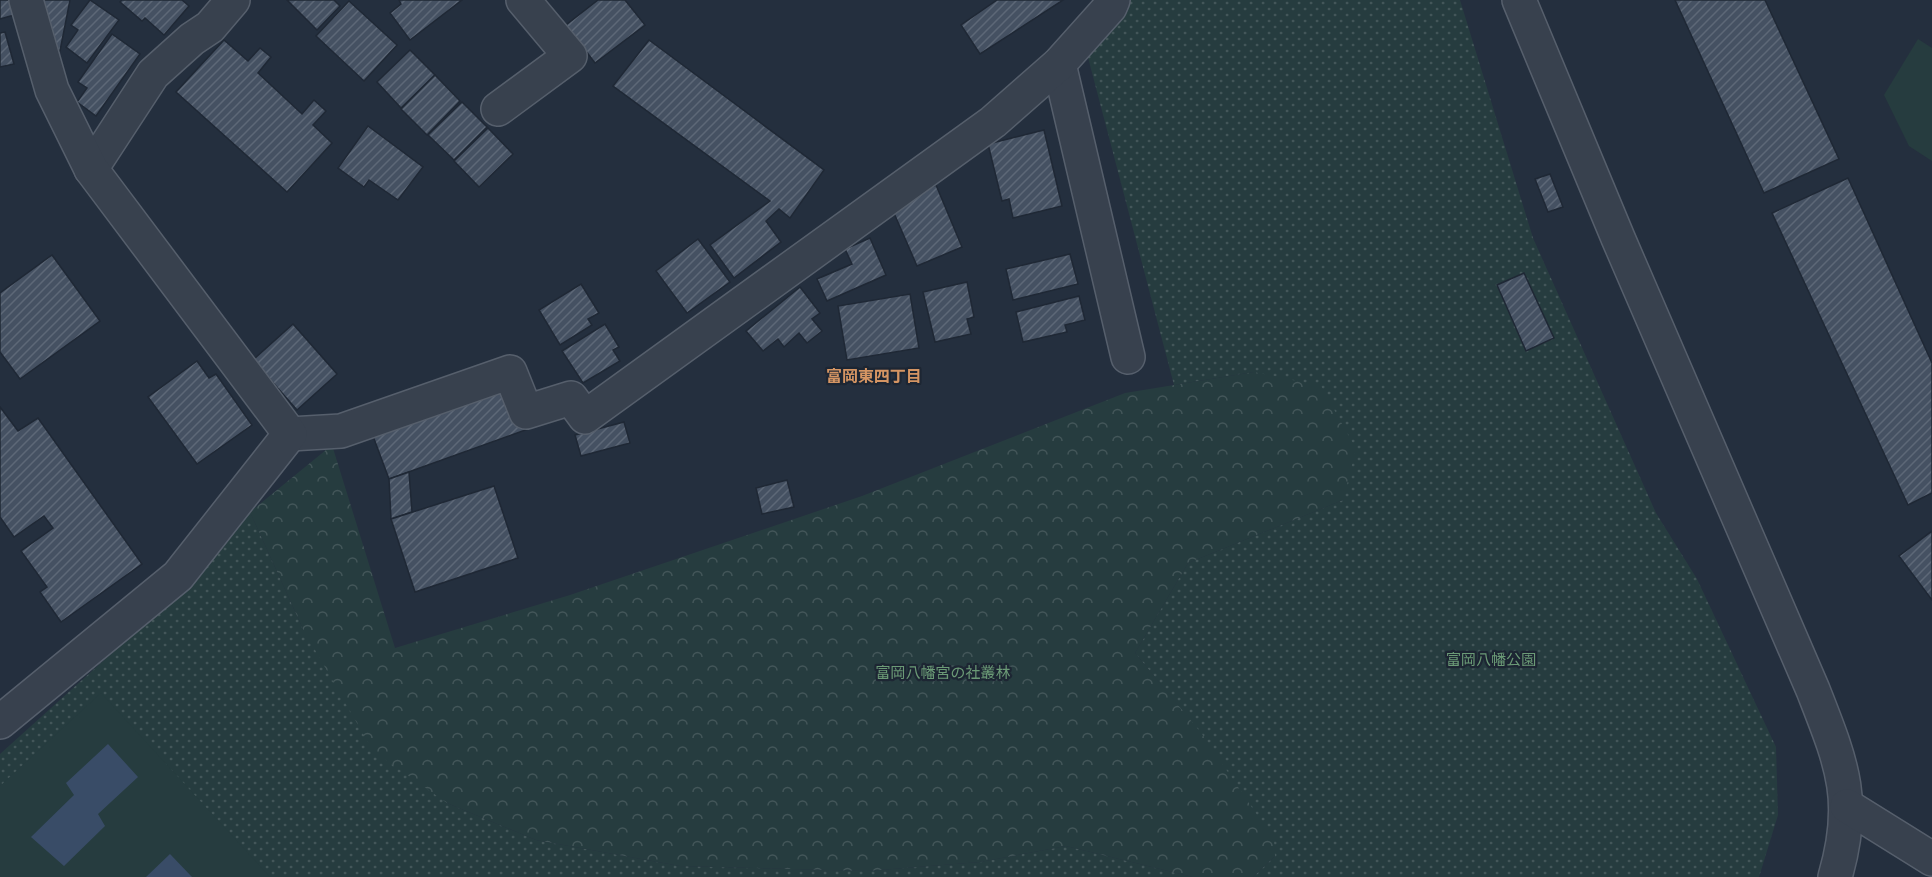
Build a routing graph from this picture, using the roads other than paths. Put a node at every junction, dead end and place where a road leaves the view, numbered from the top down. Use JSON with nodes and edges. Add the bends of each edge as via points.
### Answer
{"nodes":[{"id":1,"x":26,"y":0,"type":"edge"},
{"id":2,"x":233,"y":0,"type":"edge"},
{"id":3,"x":523,"y":0,"type":"edge"},
{"id":4,"x":1113,"y":0,"type":"edge"},
{"id":5,"x":1519,"y":0,"type":"edge"},
{"id":6,"x":1059,"y":64,"type":"junction"},
{"id":7,"x":498,"y":109,"type":"dead end"},
{"id":8,"x":92,"y":169,"type":"junction"},
{"id":9,"x":1128,"y":357,"type":"dead end"},
{"id":10,"x":290,"y":434,"type":"junction"},
{"id":11,"x":0,"y":722,"type":"edge"},
{"id":12,"x":1847,"y":806,"type":"junction"},
{"id":13,"x":1932,"y":859,"type":"edge"},
{"id":14,"x":1835,"y":877,"type":"edge"}],
"edges":[{"from":1,"to":8,"type":"street","via":[[52,90]]},
{"from":2,"to":8,"type":"street","via":[[210,27],[153,74]]},
{"from":3,"to":7,"type":"street","via":[[570,56]]},
{"from":4,"to":6,"type":"street"},
{"from":5,"to":12,"type":"street","via":[[1813,690],[1836,749]]},
{"from":6,"to":9,"type":"street"},
{"from":6,"to":10,"type":"street","via":[[993,122],[585,417],[571,398],[526,412],[510,372],[341,430]]},
{"from":8,"to":10,"type":"street"},
{"from":10,"to":11,"type":"street","via":[[178,576]]},
{"from":12,"to":13,"type":"street"},
{"from":12,"to":14,"type":"street","via":[[1843,849]]}]}
